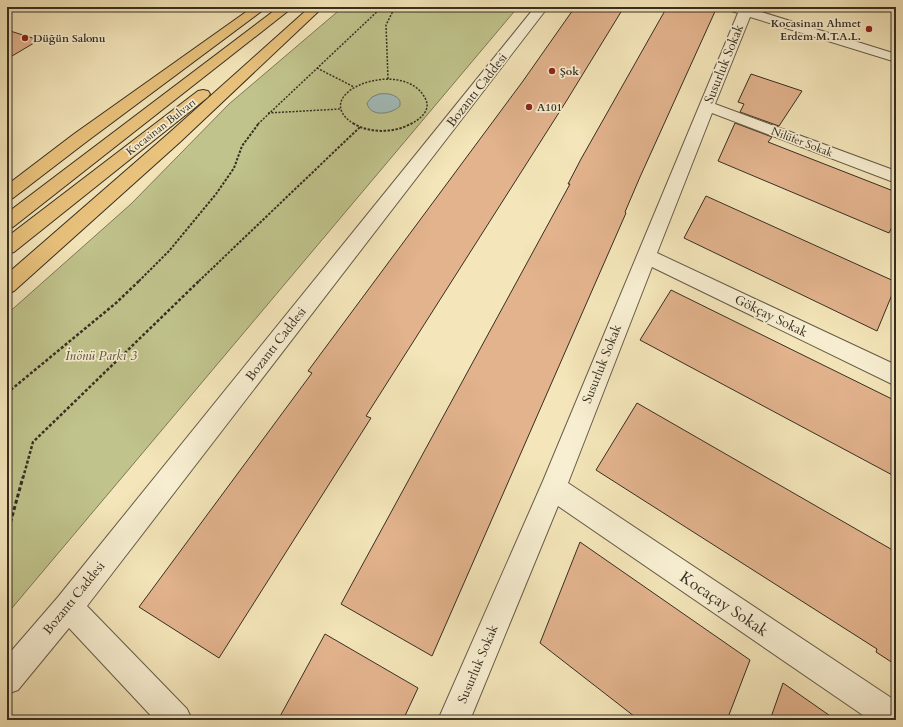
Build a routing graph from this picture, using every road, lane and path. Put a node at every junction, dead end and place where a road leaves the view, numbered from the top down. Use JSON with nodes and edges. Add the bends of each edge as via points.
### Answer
{"nodes":[{"id":1,"x":261,"y":7,"type":"edge"},
{"id":2,"x":283,"y":7,"type":"edge"},
{"id":3,"x":287,"y":7,"type":"edge"},
{"id":4,"x":316,"y":7,"type":"edge"},
{"id":5,"x":382,"y":7,"type":"edge"},
{"id":6,"x":395,"y":7,"type":"edge"},
{"id":7,"x":542,"y":7,"type":"edge"},
{"id":8,"x":741,"y":8,"type":"edge"},
{"id":9,"x":896,"y":58,"type":"edge"},
{"id":10,"x":317,"y":68,"type":"junction"},
{"id":11,"x":388,"y":79,"type":"junction"},
{"id":12,"x":354,"y":86,"type":"junction"},
{"id":13,"x":707,"y":106,"type":"junction"},
{"id":14,"x":340,"y":109,"type":"junction"},
{"id":15,"x":268,"y":113,"type":"junction"},
{"id":16,"x":360,"y":127,"type":"junction"},
{"id":17,"x":80,"y":138,"type":"junction"},
{"id":18,"x":896,"y":177,"type":"edge"},
{"id":19,"x":7,"y":194,"type":"edge"},
{"id":20,"x":7,"y":222,"type":"edge"},
{"id":21,"x":7,"y":246,"type":"edge"},
{"id":22,"x":646,"y":256,"type":"junction"},
{"id":23,"x":7,"y":286,"type":"edge"},
{"id":24,"x":896,"y":376,"type":"edge"},
{"id":25,"x":7,"y":393,"type":"edge"},
{"id":26,"x":552,"y":488,"type":"junction"},
{"id":27,"x":7,"y":535,"type":"edge"},
{"id":28,"x":68,"y":607,"type":"junction"},
{"id":29,"x":7,"y":679,"type":"edge"},
{"id":30,"x":176,"y":720,"type":"edge"},
{"id":31,"x":454,"y":720,"type":"edge"},
{"id":32,"x":896,"y":720,"type":"edge"}],
"edges":[{"from":1,"to":17,"type":"highway"},
{"from":2,"to":17,"type":"highway"},
{"from":3,"to":20,"type":"highway","name":"Kocasinan Bulvarı"},
{"from":4,"to":21,"type":"highway","name":"Kocasinan Bulvarı"},
{"from":4,"to":23,"type":"highway","via":[[174,138]]},
{"from":5,"to":10,"type":"path"},
{"from":6,"to":11,"type":"path","via":[[386,25]]},
{"from":7,"to":28,"type":"street","name":"Bozantı Caddesi"},
{"from":8,"to":9,"type":"street"},
{"from":8,"to":13,"type":"street","name":"Susurluk Sokak"},
{"from":10,"to":12,"type":"path"},
{"from":10,"to":15,"type":"path"},
{"from":11,"to":12,"type":"path","via":[[372,80]]},
{"from":11,"to":16,"type":"path","via":[[410,83],[422,90],[427,98],[426,110],[413,123],[398,128],[378,130]]},
{"from":12,"to":14,"type":"path","via":[[343,97]]},
{"from":13,"to":18,"type":"street","name":"Nilüfer Sokak"},
{"from":13,"to":22,"type":"street","name":"Susurluk Sokak"},
{"from":14,"to":15,"type":"path"},
{"from":14,"to":16,"type":"path","via":[[345,118]]},
{"from":15,"to":25,"type":"path","via":[[242,146],[234,168],[216,194],[169,251],[116,303]]},
{"from":16,"to":27,"type":"path","via":[[33,442]]},
{"from":17,"to":19,"type":"highway"},
{"from":22,"to":24,"type":"street","name":"Gökçay Sokak"},
{"from":22,"to":26,"type":"street","name":"Susurluk Sokak"},
{"from":26,"to":31,"type":"street","name":"Susurluk Sokak"},
{"from":26,"to":32,"type":"street","name":"Kocaçay Sokak"},
{"from":28,"to":29,"type":"street","name":"Bozantı Caddesi"},
{"from":28,"to":30,"type":"street"}]}
